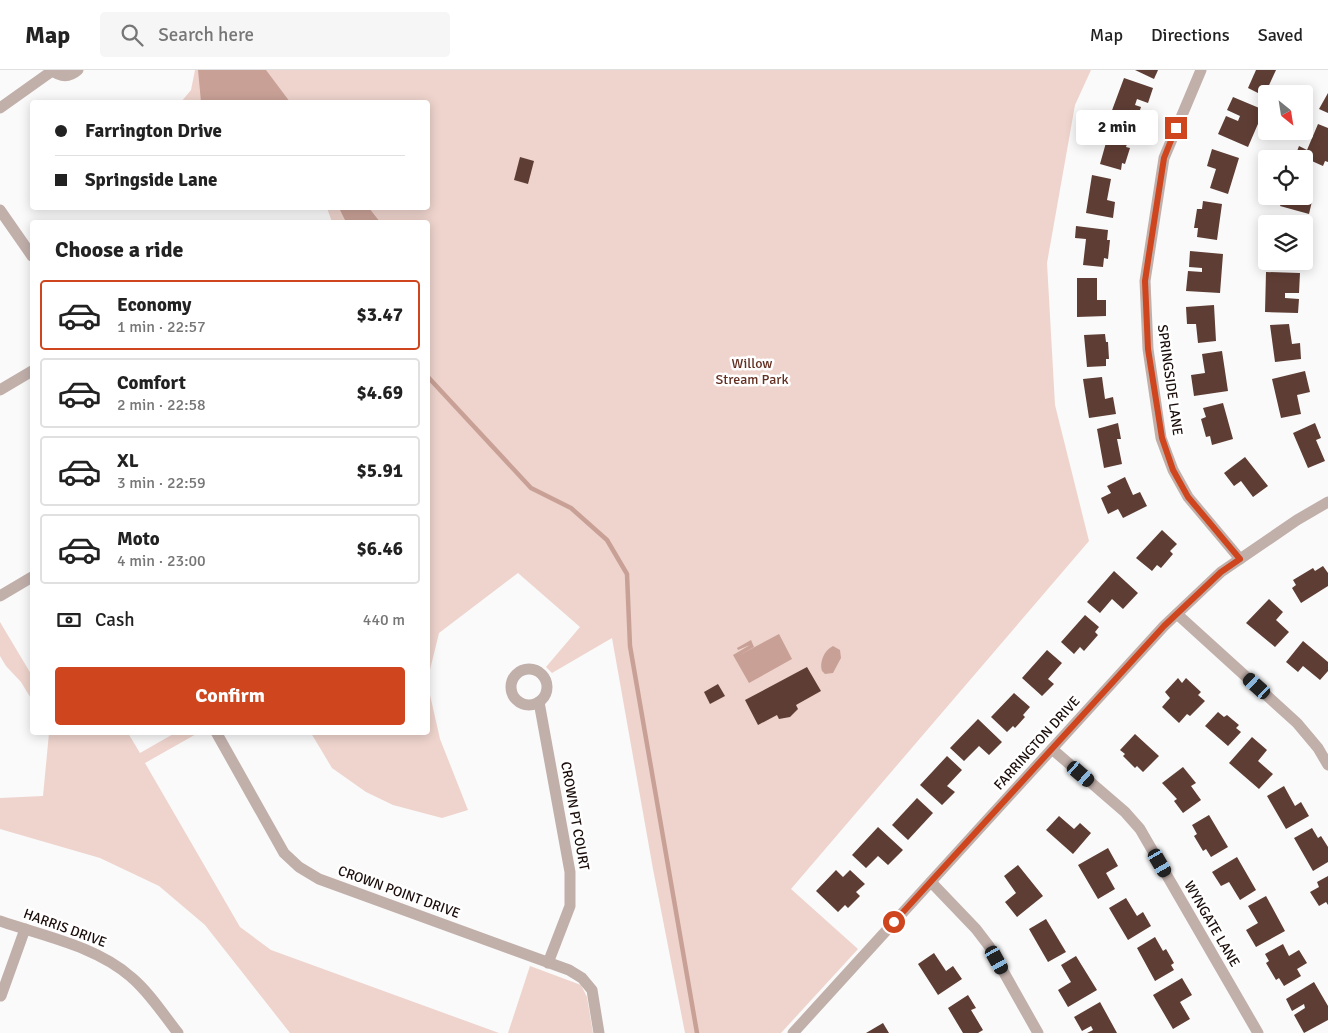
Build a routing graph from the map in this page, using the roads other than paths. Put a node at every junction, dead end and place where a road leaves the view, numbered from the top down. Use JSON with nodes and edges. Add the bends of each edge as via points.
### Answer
{"nodes":[{"id":1,"x":51,"y":70,"type":"edge"},
{"id":2,"x":78,"y":70,"type":"edge"},
{"id":3,"x":1201,"y":70,"type":"edge"},
{"id":4,"x":0,"y":108,"type":"edge"},
{"id":5,"x":0,"y":210,"type":"edge"},
{"id":6,"x":30,"y":253,"type":"edge"},
{"id":7,"x":30,"y":372,"type":"edge"},
{"id":8,"x":0,"y":390,"type":"edge"},
{"id":9,"x":1328,"y":502,"type":"edge"},
{"id":10,"x":1240,"y":559,"type":"junction"},
{"id":11,"x":30,"y":578,"type":"edge"},
{"id":12,"x":1,"y":594,"type":"edge"},
{"id":13,"x":1177,"y":614,"type":"junction"},
{"id":14,"x":540,"y":702,"type":"dead end"},
{"id":15,"x":218,"y":735,"type":"edge"},
{"id":16,"x":1052,"y":749,"type":"junction"},
{"id":17,"x":1328,"y":765,"type":"edge"},
{"id":18,"x":931,"y":882,"type":"junction"},
{"id":19,"x":0,"y":921,"type":"edge"},
{"id":20,"x":25,"y":930,"type":"junction"},
{"id":21,"x":548,"y":963,"type":"junction"},
{"id":22,"x":1,"y":996,"type":"dead end"},
{"id":23,"x":178,"y":1033,"type":"edge"},
{"id":24,"x":599,"y":1033,"type":"edge"},
{"id":25,"x":793,"y":1033,"type":"edge"},
{"id":26,"x":1038,"y":1033,"type":"edge"},
{"id":27,"x":1258,"y":1033,"type":"edge"}],
"edges":[{"from":1,"to":2,"type":"street","via":[[63,76]]},
{"from":1,"to":4,"type":"street"},
{"from":3,"to":10,"type":"street","name":"SPRINGSIDE LANE","via":[[1164,158],[1145,281],[1148,349],[1162,438],[1173,470],[1188,497]]},
{"from":5,"to":6,"type":"street"},
{"from":7,"to":8,"type":"street"},
{"from":9,"to":10,"type":"street","name":"FARRINGTON DRIVE"},
{"from":10,"to":13,"type":"street","name":"FARRINGTON DRIVE","via":[[1221,572]]},
{"from":11,"to":12,"type":"street"},
{"from":13,"to":16,"type":"street","name":"FARRINGTON DRIVE"},
{"from":13,"to":17,"type":"street","via":[[1298,722]]},
{"from":14,"to":21,"type":"street","name":"CROWN PT COURT","via":[[570,872],[570,906]]},
{"from":15,"to":21,"type":"street","name":"CROWN POINT DRIVE","via":[[284,853],[299,867],[319,879]]},
{"from":16,"to":18,"type":"street","name":"FARRINGTON DRIVE"},
{"from":16,"to":27,"type":"street","name":"WYNGATE LANE","via":[[1140,829]]},
{"from":18,"to":25,"type":"street","name":"FARRINGTON DRIVE"},
{"from":18,"to":26,"type":"street","via":[[989,946]]},
{"from":19,"to":20,"type":"street","name":"HARRIS DRIVE"},
{"from":20,"to":22,"type":"street"},
{"from":20,"to":23,"type":"street","name":"HARRIS DRIVE","via":[[111,961],[132,977]]},
{"from":21,"to":24,"type":"street","name":"CROWN POINT DRIVE","via":[[569,970],[592,990]]}]}
